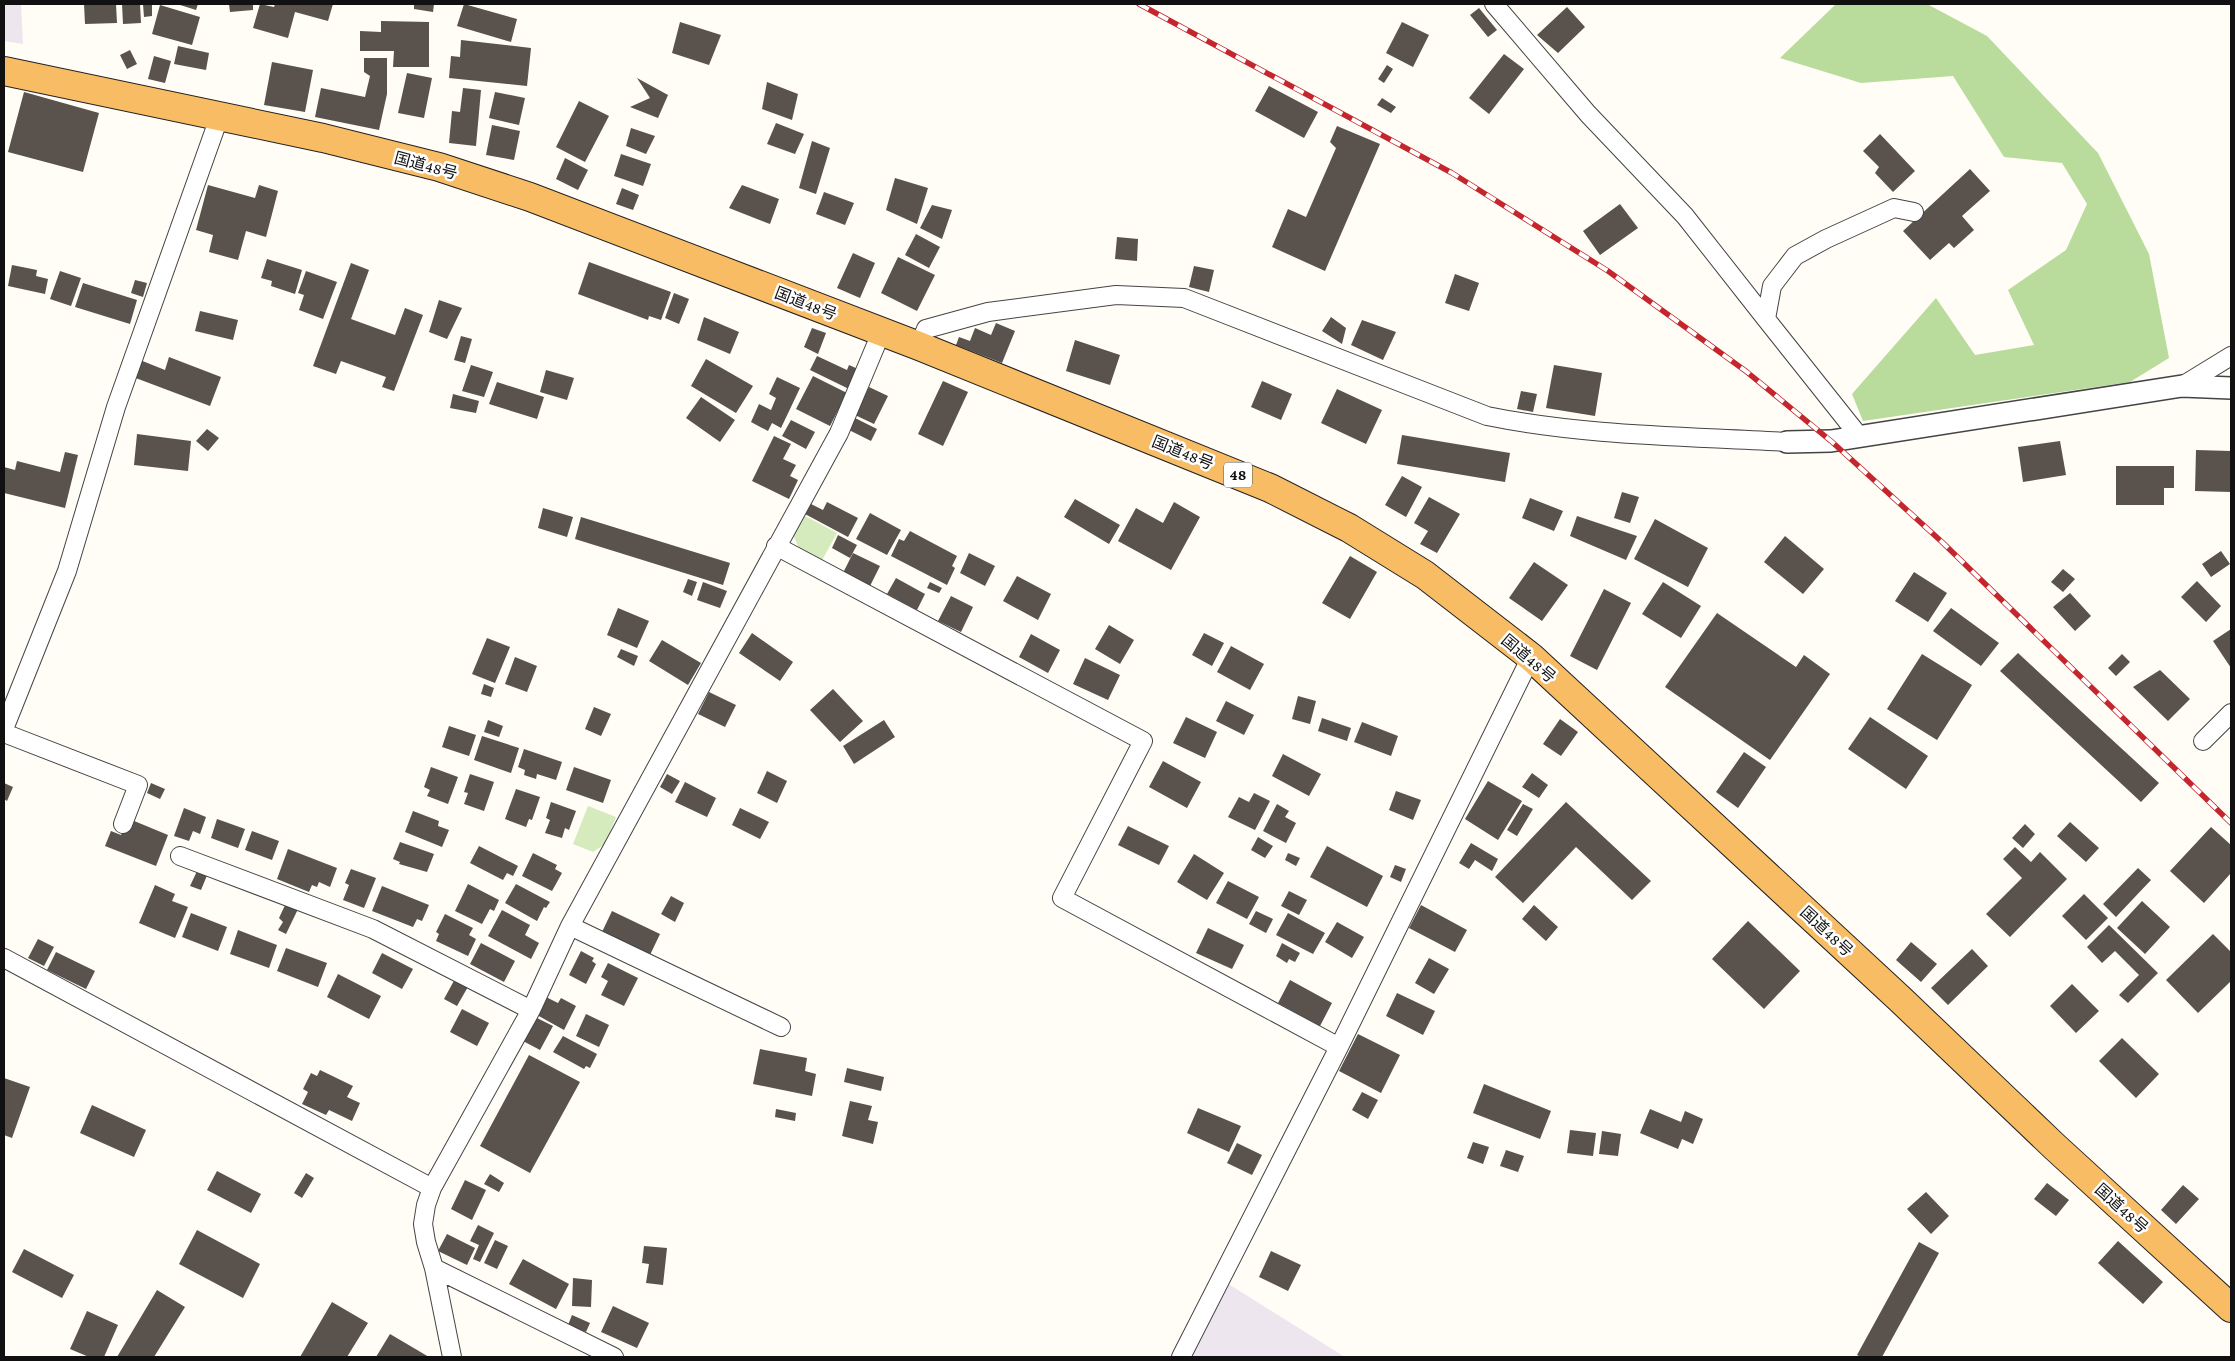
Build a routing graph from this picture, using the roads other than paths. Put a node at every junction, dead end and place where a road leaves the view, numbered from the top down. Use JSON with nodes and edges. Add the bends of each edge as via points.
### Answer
{"nodes":[{"id":1,"x":1494,"y":4,"type":"edge"},
{"id":2,"x":4,"y":71,"type":"edge"},
{"id":3,"x":220,"y":115,"type":"junction"},
{"id":4,"x":1914,"y":212,"type":"dead end"},
{"id":5,"x":1766,"y":319,"type":"junction"},
{"id":6,"x":882,"y":333,"type":"junction"},
{"id":7,"x":919,"y":346,"type":"junction"},
{"id":8,"x":2231,"y":356,"type":"edge"},
{"id":9,"x":2182,"y":386,"type":"junction"},
{"id":10,"x":2231,"y":388,"type":"edge"},
{"id":11,"x":1859,"y":436,"type":"junction"},
{"id":12,"x":1787,"y":442,"type":"joint"},
{"id":13,"x":776,"y":546,"type":"junction"},
{"id":14,"x":1531,"y":657,"type":"junction"},
{"id":15,"x":2231,"y":713,"type":"edge"},
{"id":16,"x":4,"y":729,"type":"edge"},
{"id":17,"x":4,"y":733,"type":"edge"},
{"id":18,"x":2203,"y":741,"type":"dead end"},
{"id":19,"x":123,"y":824,"type":"dead end"},
{"id":20,"x":180,"y":856,"type":"dead end"},
{"id":21,"x":570,"y":926,"type":"junction"},
{"id":22,"x":4,"y":958,"type":"edge"},
{"id":23,"x":531,"y":1010,"type":"junction"},
{"id":24,"x":781,"y":1027,"type":"dead end"},
{"id":25,"x":1339,"y":1047,"type":"junction"},
{"id":26,"x":432,"y":1188,"type":"junction"},
{"id":27,"x":434,"y":1268,"type":"junction"},
{"id":28,"x":2227,"y":1295,"type":"edge"},
{"id":29,"x":452,"y":1357,"type":"edge"},
{"id":30,"x":614,"y":1357,"type":"edge"},
{"id":31,"x":1181,"y":1357,"type":"edge"}],
"edges":[{"from":1,"to":5,"type":"street","via":[[1588,114],[1685,216]]},
{"from":2,"to":3,"type":"highway","name":"国道48号","number":"48"},
{"from":3,"to":6,"type":"highway","name":"国道48号","number":"48","via":[[439,167],[577,214]]},
{"from":3,"to":16,"type":"street","via":[[116,407],[67,571]]},
{"from":4,"to":5,"type":"street","via":[[1894,208],[1795,256],[1772,286]]},
{"from":5,"to":11,"type":"street"},
{"from":6,"to":7,"type":"highway","name":"国道48号","number":"48"},
{"from":6,"to":13,"type":"street","via":[[839,433]]},
{"from":7,"to":12,"type":"street","via":[[926,329],[988,312],[1116,295],[1184,298],[1487,416],[1531,425]]},
{"from":7,"to":14,"type":"highway","name":"国道48号","number":"48","via":[[1270,488],[1349,528],[1425,575]]},
{"from":8,"to":9,"type":"street"},
{"from":9,"to":10,"type":"street"},
{"from":9,"to":11,"type":"street"},
{"from":11,"to":12,"type":"street","via":[[1831,441]]},
{"from":13,"to":21,"type":"street"},
{"from":13,"to":25,"type":"street","via":[[1144,741],[1062,898]]},
{"from":14,"to":25,"type":"street"},
{"from":14,"to":28,"type":"highway","name":"国道48号","number":"48","via":[[2055,1147]]},
{"from":15,"to":18,"type":"street"},
{"from":17,"to":19,"type":"street","via":[[138,785]]},
{"from":20,"to":23,"type":"street","via":[[373,928]]},
{"from":21,"to":23,"type":"street"},
{"from":21,"to":24,"type":"street"},
{"from":22,"to":26,"type":"street"},
{"from":23,"to":26,"type":"street"},
{"from":25,"to":31,"type":"street"},
{"from":26,"to":27,"type":"street","via":[[423,1224]]},
{"from":27,"to":29,"type":"street"},
{"from":27,"to":30,"type":"street"}]}
